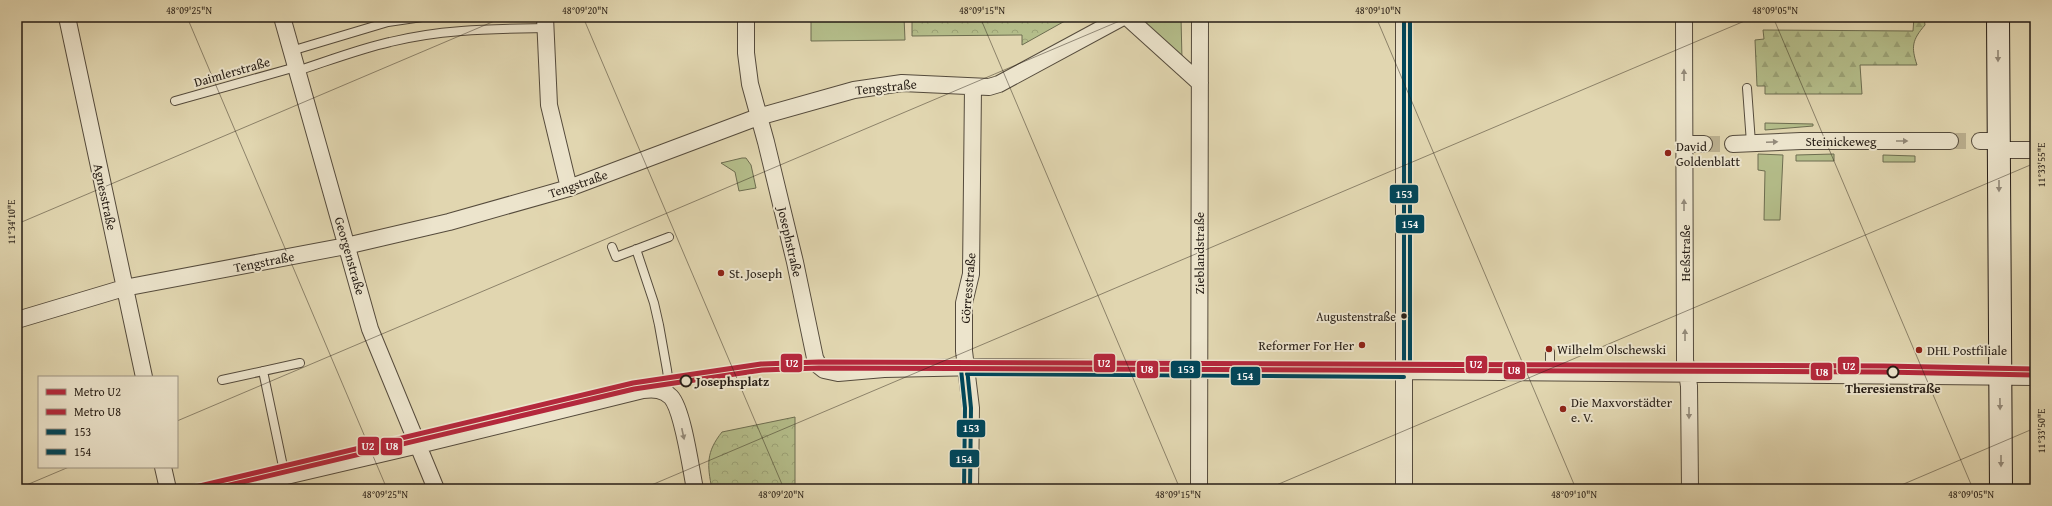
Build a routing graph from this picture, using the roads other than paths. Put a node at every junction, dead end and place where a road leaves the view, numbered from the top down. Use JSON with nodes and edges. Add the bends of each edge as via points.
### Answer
{"nodes":[{"id":1,"x":67,"y":17,"type":"edge"},
{"id":2,"x":282,"y":17,"type":"edge"},
{"id":3,"x":422,"y":17,"type":"edge"},
{"id":4,"x":746,"y":17,"type":"edge"},
{"id":5,"x":1123,"y":17,"type":"edge"},
{"id":6,"x":1126,"y":17,"type":"edge"},
{"id":7,"x":1200,"y":17,"type":"edge"},
{"id":8,"x":1404,"y":17,"type":"edge"},
{"id":9,"x":1684,"y":17,"type":"edge"},
{"id":10,"x":1998,"y":17,"type":"edge"},
{"id":11,"x":545,"y":22,"type":"edge"},
{"id":12,"x":291,"y":51,"type":"junction"},
{"id":13,"x":296,"y":69,"type":"junction"},
{"id":14,"x":1200,"y":83,"type":"junction"},
{"id":15,"x":973,"y":86,"type":"junction"},
{"id":16,"x":1747,"y":88,"type":"dead end"},
{"id":17,"x":175,"y":101,"type":"dead end"},
{"id":18,"x":758,"y":117,"type":"junction"},
{"id":19,"x":1950,"y":141,"type":"tunnel mouth"},
{"id":20,"x":1751,"y":143,"type":"junction"},
{"id":21,"x":1684,"y":144,"type":"junction"},
{"id":22,"x":1704,"y":144,"type":"tunnel mouth"},
{"id":23,"x":1733,"y":144,"type":"tunnel mouth"},
{"id":24,"x":1992,"y":144,"type":"junction"},
{"id":25,"x":2035,"y":150,"type":"edge"},
{"id":26,"x":569,"y":188,"type":"junction"},
{"id":27,"x":669,"y":237,"type":"dead end"},
{"id":28,"x":346,"y":246,"type":"junction"},
{"id":29,"x":612,"y":247,"type":"dead end"},
{"id":30,"x":636,"y":249,"type":"junction"},
{"id":31,"x":124,"y":288,"type":"junction"},
{"id":32,"x":17,"y":320,"type":"edge"},
{"id":33,"x":1550,"y":352,"type":"dead end"},
{"id":34,"x":300,"y":363,"type":"dead end"},
{"id":35,"x":966,"y":368,"type":"junction"},
{"id":36,"x":1199,"y":370,"type":"junction"},
{"id":37,"x":263,"y":371,"type":"junction"},
{"id":38,"x":1404,"y":371,"type":"junction"},
{"id":39,"x":1550,"y":372,"type":"junction"},
{"id":40,"x":1688,"y":374,"type":"junction"},
{"id":41,"x":144,"y":376,"type":"edge"},
{"id":42,"x":1999,"y":376,"type":"junction"},
{"id":43,"x":2035,"y":376,"type":"edge"},
{"id":44,"x":222,"y":380,"type":"dead end"},
{"id":45,"x":668,"y":395,"type":"junction"},
{"id":46,"x":419,"y":445,"type":"junction"},
{"id":47,"x":163,"y":468,"type":"edge"},
{"id":48,"x":285,"y":476,"type":"junction"},
{"id":49,"x":168,"y":489,"type":"edge"},
{"id":50,"x":230,"y":489,"type":"edge"},
{"id":51,"x":436,"y":489,"type":"edge"},
{"id":52,"x":695,"y":489,"type":"edge"},
{"id":53,"x":970,"y":489,"type":"edge"},
{"id":54,"x":1199,"y":489,"type":"edge"},
{"id":55,"x":1404,"y":489,"type":"edge"},
{"id":56,"x":1690,"y":489,"type":"edge"},
{"id":57,"x":2001,"y":489,"type":"edge"}],
"edges":[{"from":1,"to":31,"type":"street","name":"Agnesstraße"},
{"from":2,"to":12,"type":"street","name":"Georgenstraße"},
{"from":3,"to":12,"type":"lane","via":[[388,22]]},
{"from":4,"to":18,"type":"street","name":"Josephstraße","via":[[747,70]]},
{"from":5,"to":15,"type":"street","name":"Tengstraße","via":[[999,84],[989,87]]},
{"from":6,"to":14,"type":"street"},
{"from":7,"to":14,"type":"street","name":"Zieblandstraße"},
{"from":8,"to":38,"type":"street"},
{"from":21,"to":9,"type":"street","name":"Heßstraße","one_way":true},
{"from":10,"to":24,"type":"main road","one_way":true},
{"from":11,"to":13,"type":"lane","name":"Daimlerstraße","via":[[416,37]]},
{"from":11,"to":26,"type":"street","via":[[549,105]]},
{"from":12,"to":13,"type":"street","name":"Georgenstraße"},
{"from":13,"to":17,"type":"lane","name":"Daimlerstraße"},
{"from":13,"to":28,"type":"street","name":"Georgenstraße"},
{"from":14,"to":36,"type":"street","name":"Zieblandstraße"},
{"from":15,"to":18,"type":"street","name":"Tengstraße","via":[[877,86],[826,97]]},
{"from":15,"to":35,"type":"street","name":"Görresstraße","via":[[971,267],[964,303]]},
{"from":16,"to":20,"type":"lane"},
{"from":18,"to":26,"type":"street","name":"Tengstraße"},
{"from":18,"to":35,"type":"street","name":"Josephstraße","via":[[796,262],[815,358],[819,366],[824,370],[838,373],[884,369]]},
{"from":20,"to":19,"type":"street","name":"Steinickeweg","one_way":true},
{"from":20,"to":23,"type":"street","name":"Steinickeweg"},
{"from":21,"to":22,"type":"street"},
{"from":40,"to":21,"type":"street","name":"Heßstraße","one_way":true,"via":[[1685,360]]},
{"from":24,"to":25,"type":"street"},
{"from":24,"to":42,"type":"main road","one_way":true},
{"from":26,"to":28,"type":"street","name":"Tengstraße","via":[[449,222]]},
{"from":27,"to":30,"type":"lane"},
{"from":28,"to":31,"type":"street","name":"Tengstraße"},
{"from":28,"to":46,"type":"street","name":"Georgenstraße","via":[[370,329]]},
{"from":29,"to":30,"type":"lane","via":[[616,257]]},
{"from":30,"to":45,"type":"lane","via":[[659,325],[668,370]]},
{"from":31,"to":32,"type":"street","name":"Tengstraße"},
{"from":31,"to":41,"type":"street","name":"Agnesstraße"},
{"from":33,"to":39,"type":"lane"},
{"from":34,"to":37,"type":"lane"},
{"from":35,"to":36,"type":"street"},
{"from":35,"to":53,"type":"street","name":"Görresstraße","via":[[971,408]]},
{"from":36,"to":38,"type":"street"},
{"from":36,"to":54,"type":"street","name":"Zieblandstraße"},
{"from":37,"to":44,"type":"lane"},
{"from":37,"to":48,"type":"lane"},
{"from":38,"to":39,"type":"street"},
{"from":38,"to":55,"type":"street"},
{"from":39,"to":40,"type":"street"},
{"from":40,"to":42,"type":"street"},
{"from":40,"to":56,"type":"street","name":"Heßstraße","one_way":true},
{"from":42,"to":43,"type":"street"},
{"from":42,"to":57,"type":"main road","one_way":true},
{"from":45,"to":46,"type":"street","via":[[656,389],[643,390]]},
{"from":45,"to":52,"type":"street","one_way":true,"via":[[678,411]]},
{"from":46,"to":48,"type":"street"},
{"from":46,"to":51,"type":"street","name":"Georgenstraße"},
{"from":47,"to":49,"type":"street"},
{"from":48,"to":50,"type":"street"}]}
